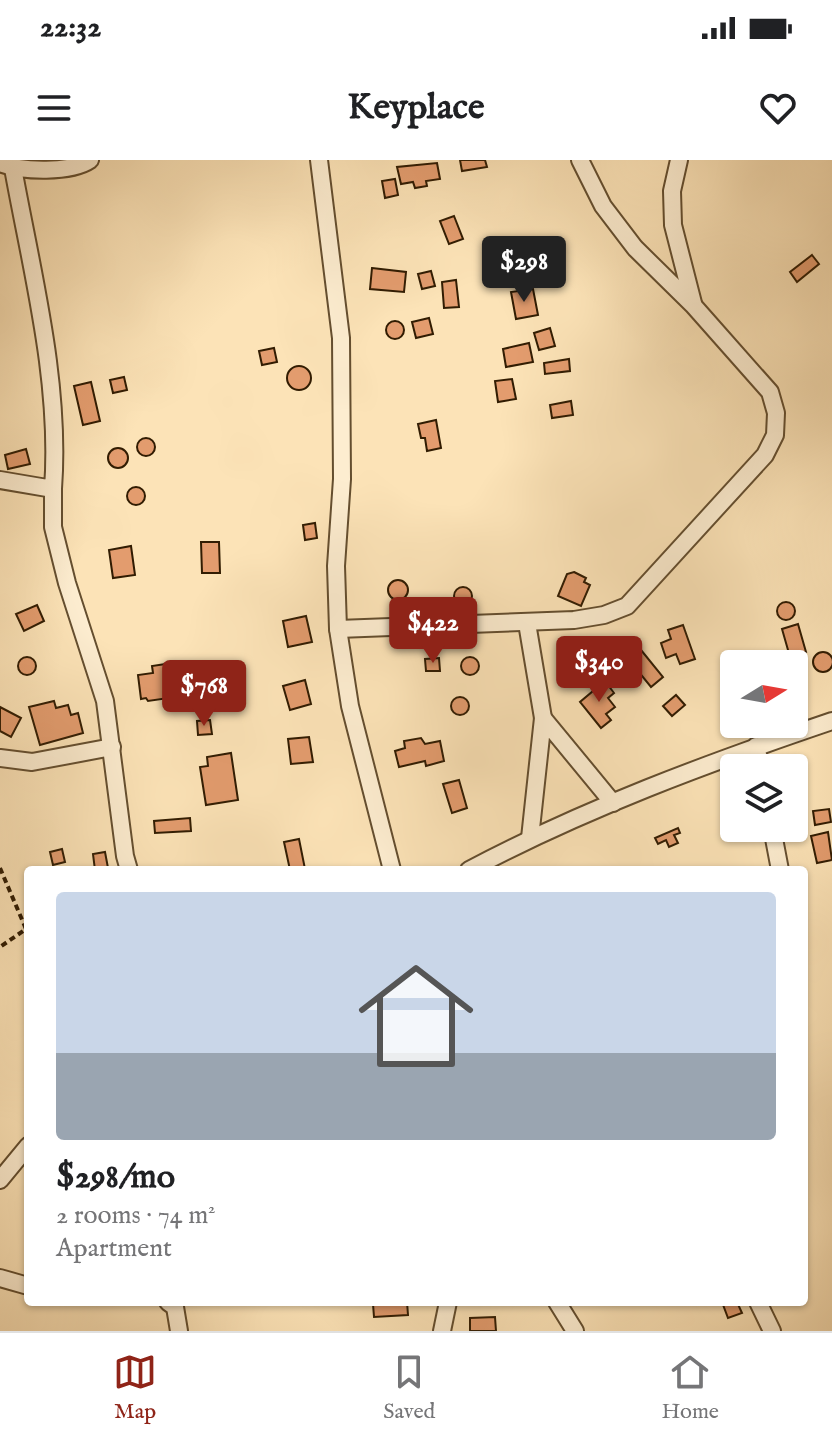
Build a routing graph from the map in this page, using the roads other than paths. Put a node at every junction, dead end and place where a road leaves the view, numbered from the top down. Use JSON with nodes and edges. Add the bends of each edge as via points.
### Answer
{"nodes":[{"id":1,"x":90,"y":160,"type":"edge"},
{"id":2,"x":319,"y":160,"type":"edge"},
{"id":3,"x":580,"y":160,"type":"edge"},
{"id":4,"x":679,"y":160,"type":"edge"},
{"id":5,"x":6,"y":166,"type":"edge"},
{"id":6,"x":693,"y":305,"type":"junction"},
{"id":7,"x":0,"y":480,"type":"edge"},
{"id":8,"x":53,"y":489,"type":"junction"},
{"id":9,"x":527,"y":623,"type":"junction"},
{"id":10,"x":338,"y":629,"type":"junction"},
{"id":11,"x":543,"y":718,"type":"junction"},
{"id":12,"x":832,"y":721,"type":"edge"},
{"id":13,"x":756,"y":746,"type":"junction"},
{"id":14,"x":112,"y":747,"type":"junction"},
{"id":15,"x":758,"y":754,"type":"edge"},
{"id":16,"x":0,"y":758,"type":"edge"},
{"id":17,"x":613,"y":803,"type":"junction"},
{"id":18,"x":530,"y":838,"type":"junction"},
{"id":19,"x":775,"y":842,"type":"edge"},
{"id":20,"x":128,"y":866,"type":"edge"},
{"id":21,"x":391,"y":866,"type":"edge"},
{"id":22,"x":477,"y":866,"type":"edge"},
{"id":23,"x":779,"y":866,"type":"edge"},
{"id":24,"x":24,"y":1151,"type":"edge"},
{"id":25,"x":0,"y":1180,"type":"edge"},
{"id":26,"x":0,"y":1278,"type":"edge"},
{"id":27,"x":24,"y":1285,"type":"edge"},
{"id":28,"x":174,"y":1306,"type":"edge"},
{"id":29,"x":447,"y":1306,"type":"edge"},
{"id":30,"x":559,"y":1306,"type":"edge"},
{"id":31,"x":760,"y":1306,"type":"edge"},
{"id":32,"x":179,"y":1331,"type":"edge"},
{"id":33,"x":442,"y":1331,"type":"edge"},
{"id":34,"x":575,"y":1331,"type":"edge"},
{"id":35,"x":772,"y":1331,"type":"edge"}],
"edges":[{"from":1,"to":5,"type":"street","via":[[71,168]]},
{"from":2,"to":10,"type":"street","via":[[341,338]]},
{"from":3,"to":6,"type":"street","via":[[603,206],[635,248]]},
{"from":4,"to":6,"type":"street","via":[[672,191],[673,225]]},
{"from":5,"to":8,"type":"street","via":[[37,299],[53,409]]},
{"from":6,"to":9,"type":"street","via":[[770,392],[775,435],[765,455],[627,606],[604,615]]},
{"from":7,"to":8,"type":"street"},
{"from":8,"to":14,"type":"street","via":[[53,527],[95,666]]},
{"from":9,"to":10,"type":"street"},
{"from":9,"to":11,"type":"street"},
{"from":10,"to":21,"type":"street","via":[[350,706]]},
{"from":11,"to":17,"type":"street"},
{"from":11,"to":18,"type":"street"},
{"from":12,"to":13,"type":"street"},
{"from":13,"to":15,"type":"street"},
{"from":13,"to":17,"type":"street"},
{"from":14,"to":16,"type":"street","via":[[32,762]]},
{"from":14,"to":20,"type":"street"},
{"from":17,"to":18,"type":"street"},
{"from":18,"to":22,"type":"street"},
{"from":19,"to":23,"type":"street"},
{"from":24,"to":25,"type":"street"},
{"from":26,"to":27,"type":"street"},
{"from":28,"to":32,"type":"street"},
{"from":29,"to":33,"type":"street"},
{"from":30,"to":34,"type":"street"},
{"from":31,"to":35,"type":"street"}]}
